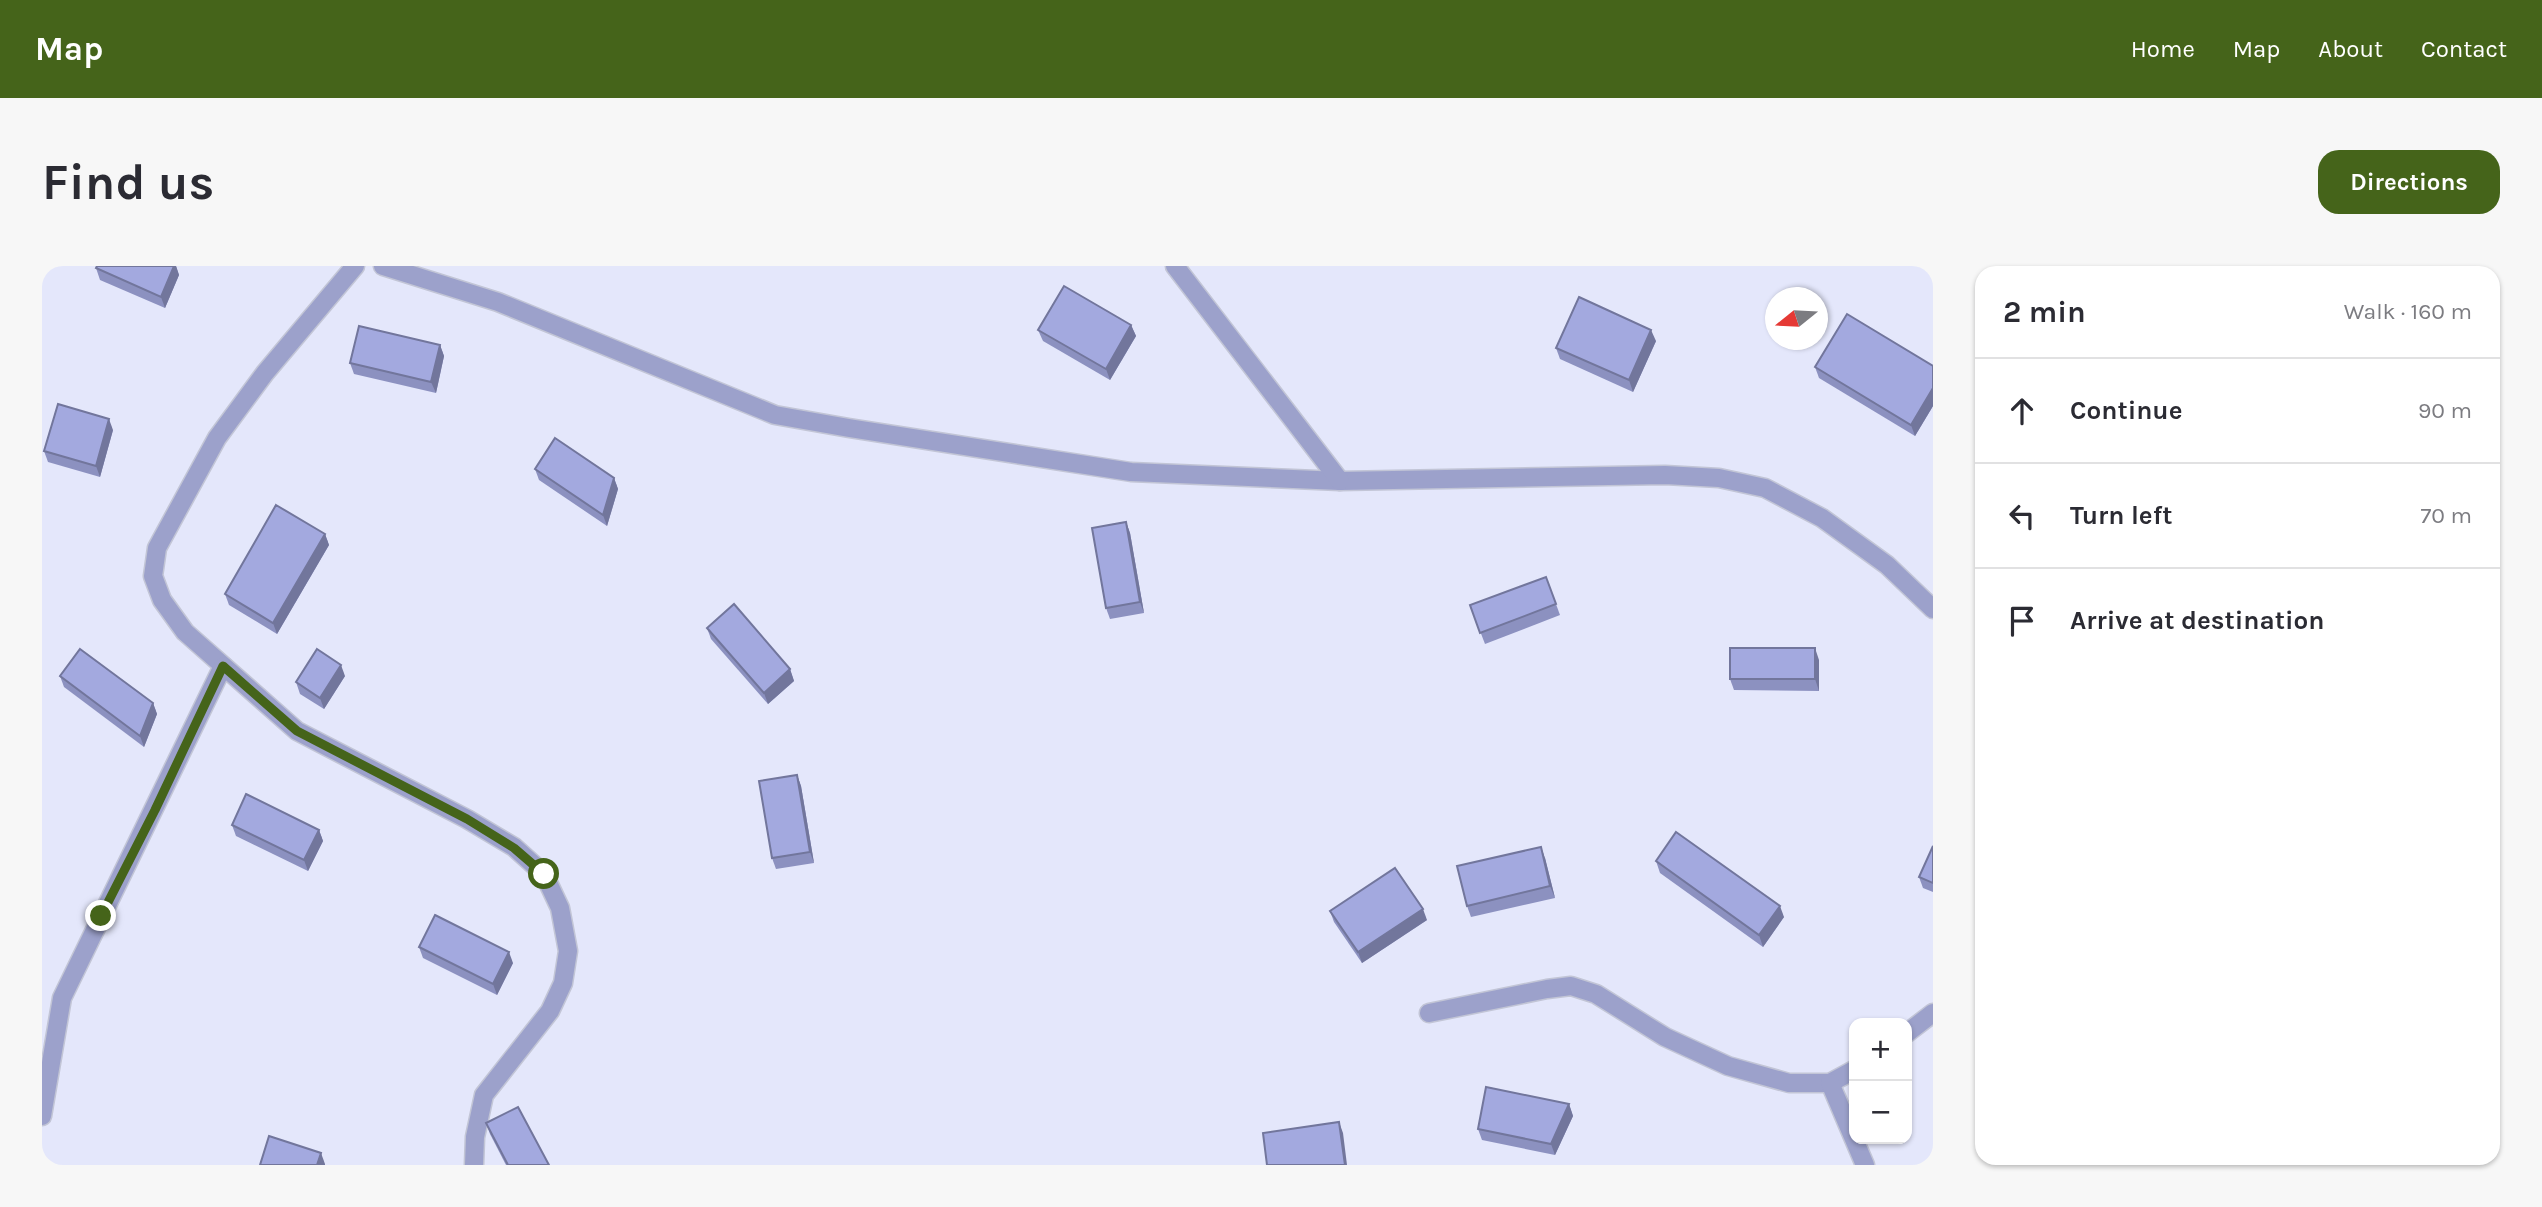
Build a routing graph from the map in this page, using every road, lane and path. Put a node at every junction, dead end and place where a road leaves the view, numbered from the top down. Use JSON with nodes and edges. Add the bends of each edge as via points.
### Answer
{"nodes":[{"id":1,"x":355,"y":266,"type":"edge"},
{"id":2,"x":383,"y":266,"type":"edge"},
{"id":3,"x":1175,"y":266,"type":"edge"},
{"id":4,"x":1340,"y":481,"type":"junction"},
{"id":5,"x":1933,"y":610,"type":"edge"},
{"id":6,"x":223,"y":666,"type":"junction"},
{"id":7,"x":1429,"y":1013,"type":"dead end"},
{"id":8,"x":1933,"y":1013,"type":"edge"},
{"id":9,"x":1912,"y":1029,"type":"edge"},
{"id":10,"x":1849,"y":1073,"type":"edge"},
{"id":11,"x":1830,"y":1083,"type":"junction"},
{"id":12,"x":42,"y":1116,"type":"edge"},
{"id":13,"x":474,"y":1165,"type":"edge"},
{"id":14,"x":1865,"y":1165,"type":"edge"}],
"edges":[{"from":1,"to":6,"type":"street","via":[[217,438],[157,548],[153,576],[162,600],[185,632]]},
{"from":2,"to":4,"type":"street","via":[[498,302],[775,415],[1131,472]]},
{"from":3,"to":4,"type":"street"},
{"from":4,"to":5,"type":"street","via":[[1665,475],[1719,478],[1765,488],[1822,518],[1887,565]]},
{"from":6,"to":12,"type":"street","via":[[62,998]]},
{"from":6,"to":13,"type":"street","via":[[297,731],[467,819],[514,848],[544,874],[560,908],[568,951],[563,983],[550,1011],[484,1095]]},
{"from":7,"to":11,"type":"street","via":[[1571,986],[1596,994],[1665,1037],[1728,1066],[1789,1083]]},
{"from":8,"to":9,"type":"street"},
{"from":10,"to":11,"type":"street"},
{"from":11,"to":14,"type":"street"}]}
